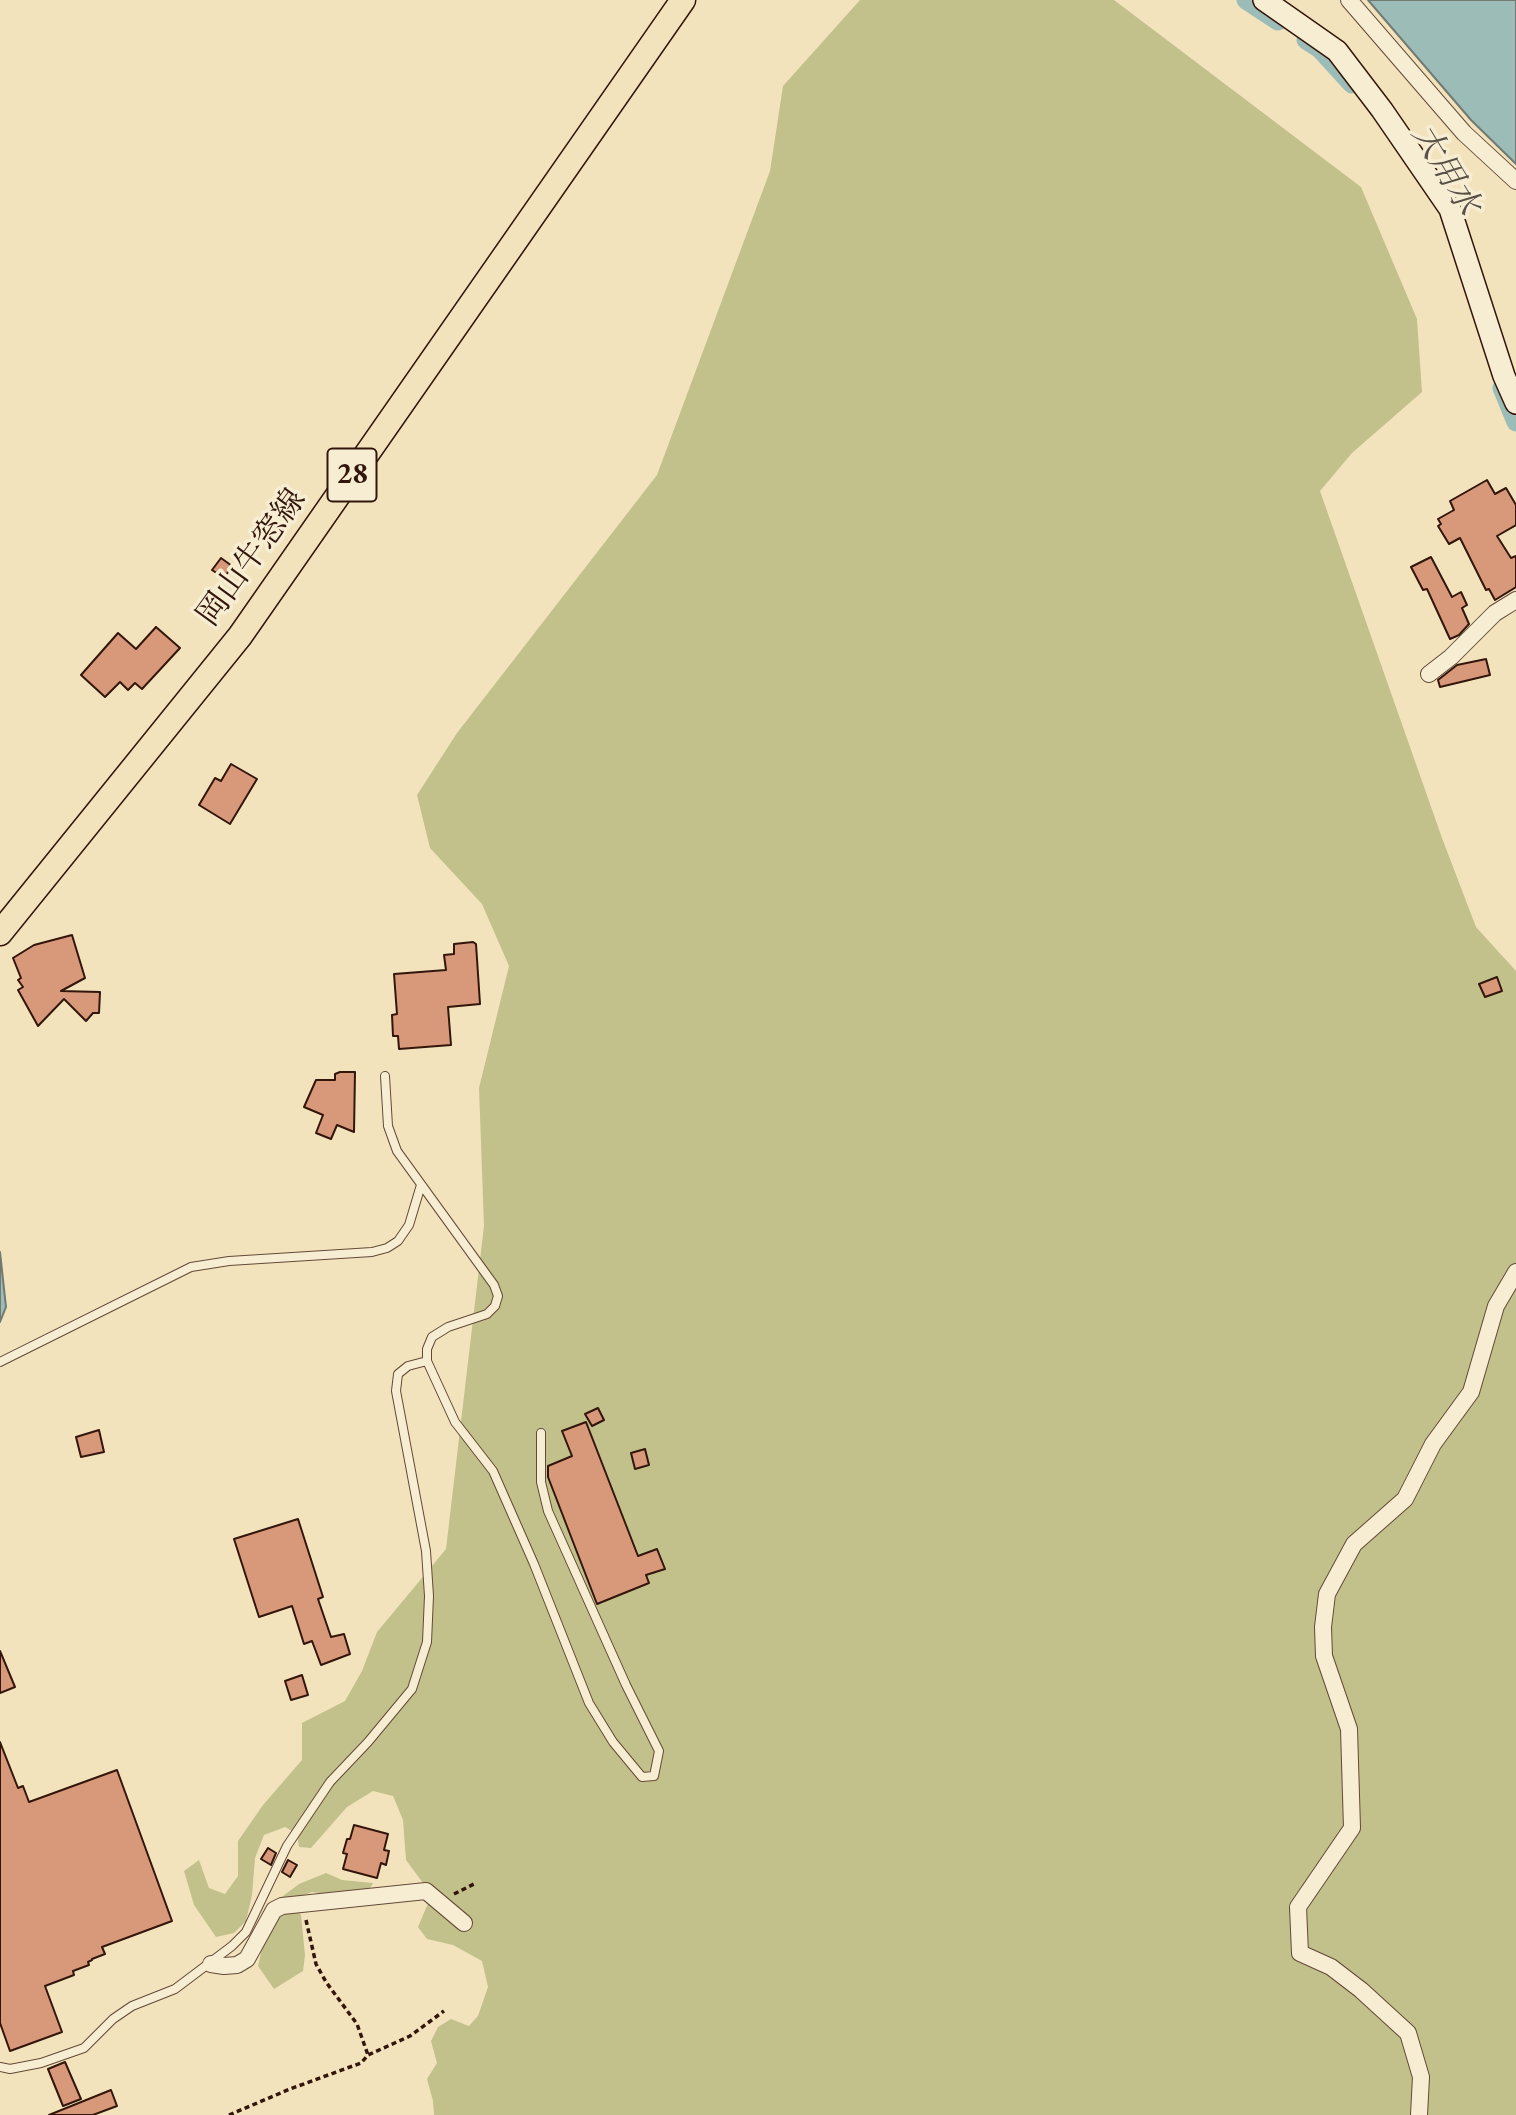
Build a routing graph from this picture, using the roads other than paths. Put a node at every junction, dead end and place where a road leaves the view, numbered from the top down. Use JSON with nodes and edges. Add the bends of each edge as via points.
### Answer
{"nodes":[{"id":1,"x":682,"y":0,"type":"edge"},
{"id":2,"x":1264,"y":0,"type":"edge"},
{"id":3,"x":1349,"y":0,"type":"edge"},
{"id":4,"x":1516,"y":181,"type":"edge"},
{"id":5,"x":1516,"y":403,"type":"edge"},
{"id":6,"x":1516,"y":600,"type":"edge"},
{"id":7,"x":1429,"y":674,"type":"dead end"},
{"id":8,"x":0,"y":933,"type":"edge"},
{"id":9,"x":385,"y":1076,"type":"dead end"},
{"id":10,"x":421,"y":1185,"type":"junction"},
{"id":11,"x":1516,"y":1272,"type":"edge"},
{"id":12,"x":427,"y":1361,"type":"junction"},
{"id":13,"x":0,"y":1362,"type":"edge"},
{"id":14,"x":541,"y":1433,"type":"dead end"},
{"id":15,"x":464,"y":1923,"type":"dead end"},
{"id":16,"x":211,"y":1964,"type":"junction"},
{"id":17,"x":0,"y":2067,"type":"edge"},
{"id":18,"x":1419,"y":2115,"type":"edge"}],
"edges":[{"from":1,"to":8,"type":"main road","name":"岡山牛窓線","number":"28","via":[[240,636]]},
{"from":2,"to":5,"type":"main road","via":[[1337,51],[1450,209]]},
{"from":3,"to":4,"type":"street","via":[[1464,133]]},
{"from":6,"to":7,"type":"street","via":[[1495,613]]},
{"from":9,"to":10,"type":"lane","via":[[388,1126],[397,1151]]},
{"from":10,"to":12,"type":"lane","via":[[498,1296],[488,1314],[432,1337]]},
{"from":10,"to":13,"type":"lane","via":[[409,1225],[387,1248],[191,1267]]},
{"from":11,"to":18,"type":"street","via":[[1496,1306],[1471,1392],[1433,1444],[1405,1499],[1354,1544],[1327,1594],[1323,1628],[1324,1656],[1349,1729],[1352,1828],[1298,1908],[1300,1952],[1331,1967],[1408,2033],[1421,2077]]},
{"from":12,"to":14,"type":"lane","via":[[455,1422],[493,1471],[589,1703],[642,1777],[654,1776],[659,1751],[548,1511],[541,1482]]},
{"from":12,"to":16,"type":"lane","via":[[398,1374],[396,1391],[416,1490],[429,1596],[427,1642],[412,1689],[330,1782],[287,1846],[246,1932]]},
{"from":15,"to":16,"type":"street","via":[[426,1891],[282,1906],[274,1910],[247,1959],[237,1965]]},
{"from":16,"to":17,"type":"lane","via":[[175,1989],[132,2006],[84,2048],[41,2063]]}]}
